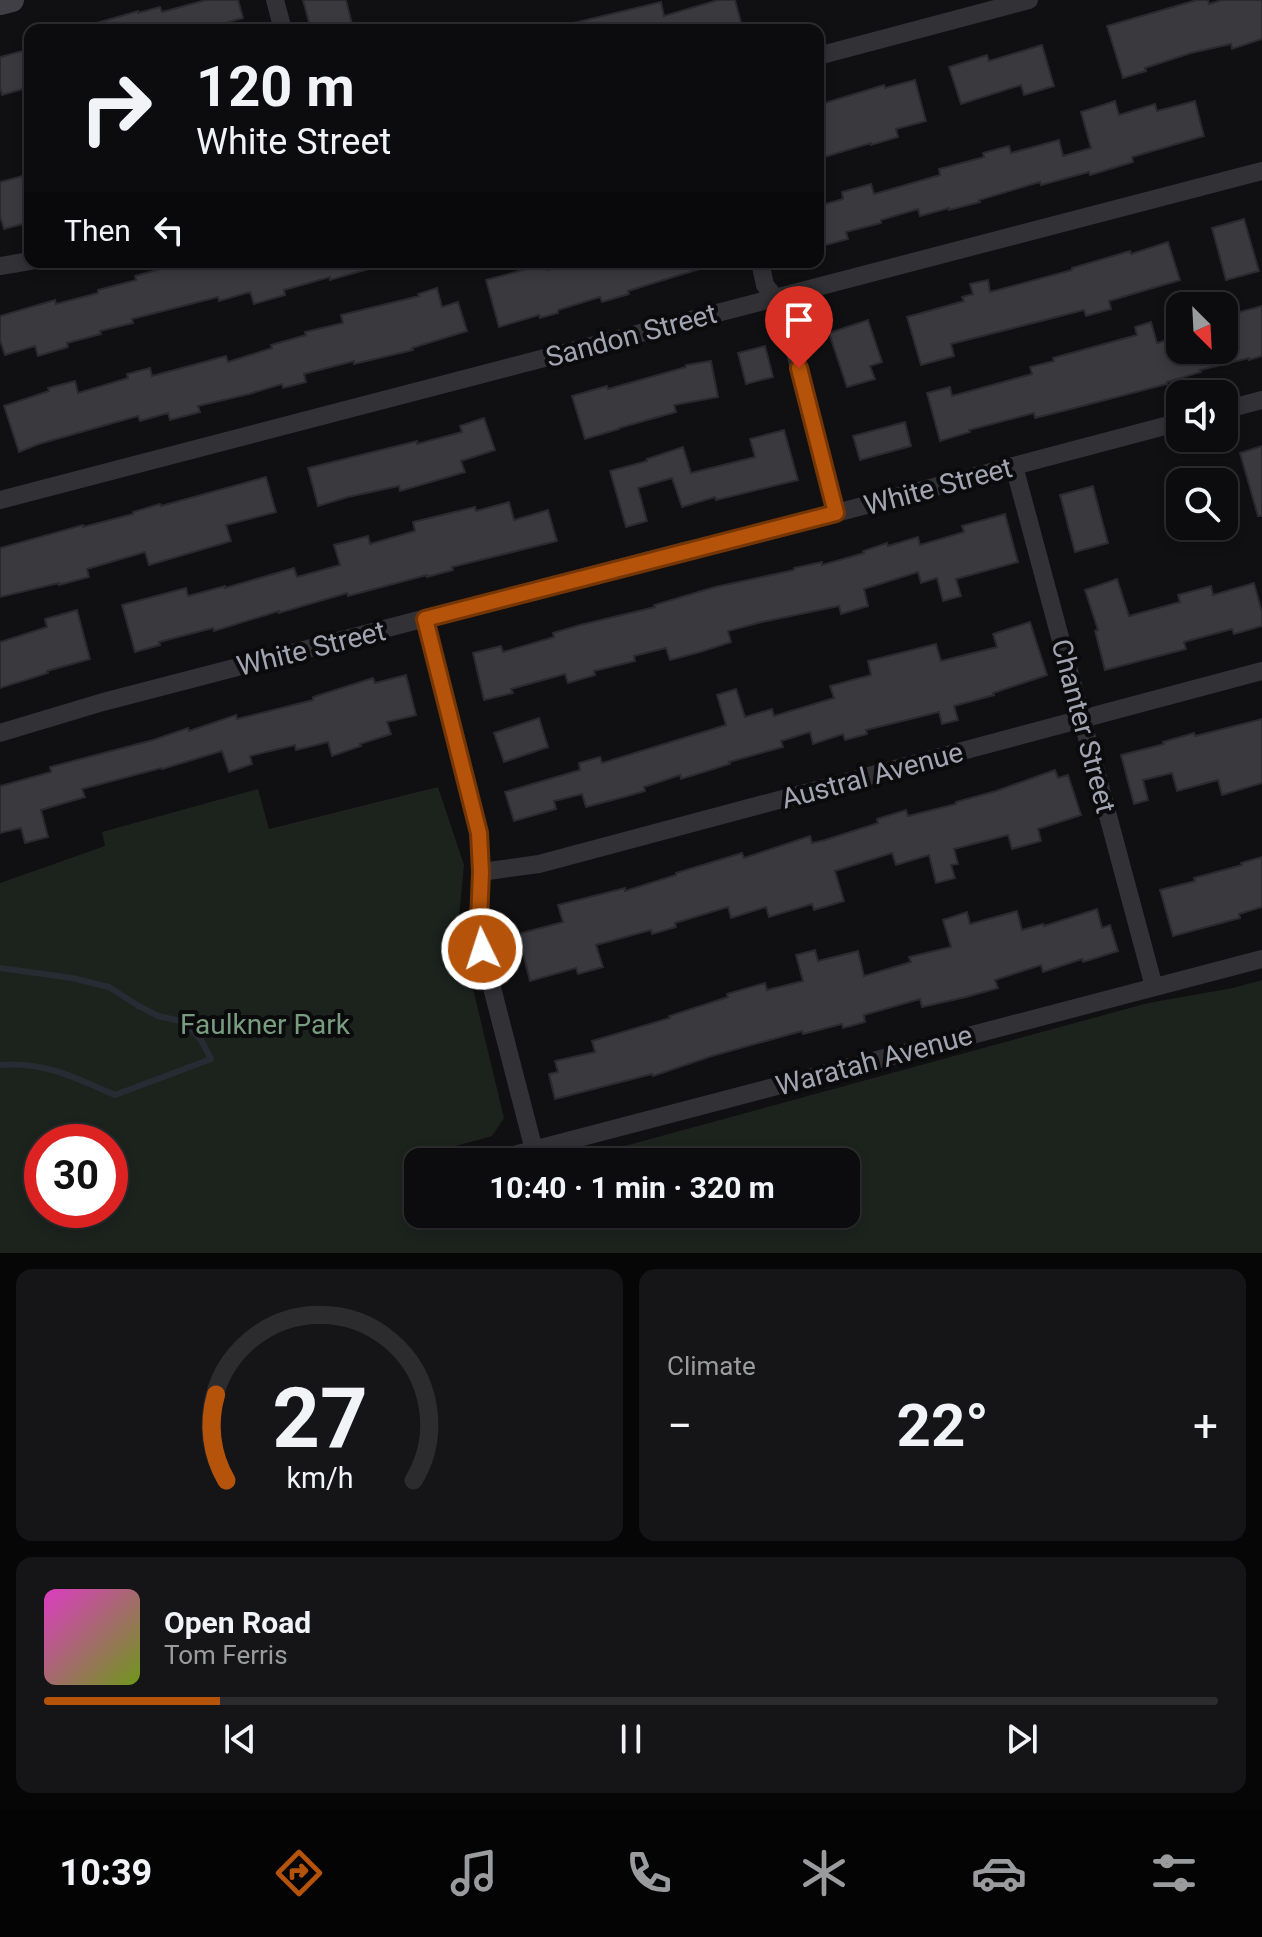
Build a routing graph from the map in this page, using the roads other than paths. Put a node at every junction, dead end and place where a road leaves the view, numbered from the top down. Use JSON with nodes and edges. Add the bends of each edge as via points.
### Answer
{"nodes":[{"id":1,"x":12,"y":0,"type":"edge"},
{"id":2,"x":275,"y":0,"type":"edge"},
{"id":3,"x":1029,"y":0,"type":"edge"},
{"id":4,"x":0,"y":3,"type":"edge"},
{"id":5,"x":281,"y":24,"type":"edge"},
{"id":6,"x":824,"y":54,"type":"edge"},
{"id":7,"x":1262,"y":171,"type":"edge"},
{"id":8,"x":24,"y":262,"type":"edge"},
{"id":9,"x":0,"y":266,"type":"edge"},
{"id":10,"x":761,"y":268,"type":"edge"},
{"id":11,"x":775,"y":297,"type":"junction"},
{"id":12,"x":1262,"y":400,"type":"edge"},
{"id":13,"x":1238,"y":406,"type":"edge"},
{"id":14,"x":1166,"y":426,"type":"edge"},
{"id":15,"x":1014,"y":466,"type":"junction"},
{"id":16,"x":0,"y":500,"type":"edge"},
{"id":17,"x":836,"y":513,"type":"junction"},
{"id":18,"x":425,"y":619,"type":"junction"},
{"id":19,"x":1262,"y":671,"type":"edge"},
{"id":20,"x":1082,"y":719,"type":"junction"},
{"id":21,"x":0,"y":733,"type":"edge"},
{"id":22,"x":481,"y":872,"type":"junction"},
{"id":23,"x":1262,"y":959,"type":"edge"},
{"id":24,"x":1154,"y":987,"type":"junction"},
{"id":25,"x":533,"y":1148,"type":"edge"},
{"id":26,"x":542,"y":1148,"type":"edge"}],
"edges":[{"from":1,"to":4,"type":"main road"},
{"from":2,"to":5,"type":"street"},
{"from":3,"to":6,"type":"street"},
{"from":7,"to":11,"type":"street","name":"Sandon Street"},
{"from":8,"to":9,"type":"street"},
{"from":10,"to":11,"type":"street"},
{"from":11,"to":16,"type":"street","name":"Sandon Street"},
{"from":11,"to":17,"type":"street","via":[[784,309]]},
{"from":12,"to":13,"type":"street"},
{"from":14,"to":15,"type":"street","name":"White Street"},
{"from":15,"to":17,"type":"street","name":"White Street"},
{"from":15,"to":20,"type":"street","name":"Chanter Street"},
{"from":17,"to":18,"type":"street","name":"White Street"},
{"from":18,"to":21,"type":"street","name":"White Street"},
{"from":18,"to":22,"type":"street","via":[[475,811]]},
{"from":19,"to":20,"type":"street","name":"Austral Avenue"},
{"from":20,"to":22,"type":"street","name":"Austral Avenue","via":[[539,864]]},
{"from":20,"to":24,"type":"street","name":"Chanter Street"},
{"from":22,"to":25,"type":"street","via":[[482,949]]},
{"from":23,"to":24,"type":"street","name":"Waratah Avenue"},
{"from":24,"to":26,"type":"street","name":"Waratah Avenue"}]}
